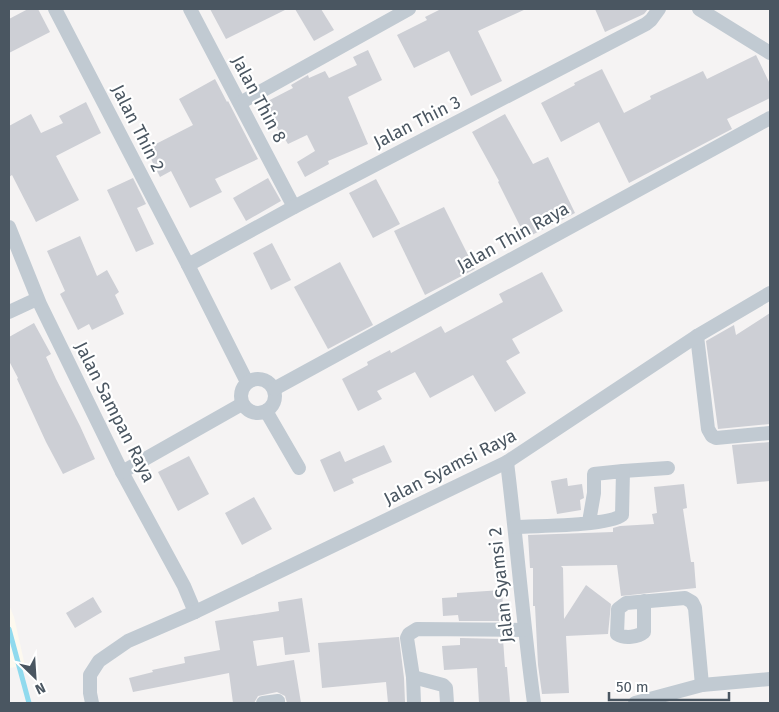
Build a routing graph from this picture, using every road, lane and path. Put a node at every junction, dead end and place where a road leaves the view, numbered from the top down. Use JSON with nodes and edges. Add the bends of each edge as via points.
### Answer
{"nodes":[{"id":1,"x":55,"y":9,"type":"edge"},
{"id":2,"x":190,"y":9,"type":"edge"},
{"id":3,"x":409,"y":9,"type":"edge"},
{"id":4,"x":659,"y":9,"type":"edge"},
{"id":5,"x":699,"y":9,"type":"edge"},
{"id":6,"x":770,"y":52,"type":"edge"},
{"id":7,"x":240,"y":102,"type":"junction"},
{"id":8,"x":770,"y":118,"type":"edge"},
{"id":9,"x":294,"y":207,"type":"junction"},
{"id":10,"x":9,"y":226,"type":"edge"},
{"id":11,"x":188,"y":265,"type":"junction"},
{"id":12,"x":770,"y":293,"type":"edge"},
{"id":13,"x":38,"y":299,"type":"junction"},
{"id":14,"x":9,"y":312,"type":"edge"},
{"id":15,"x":697,"y":336,"type":"junction"},
{"id":16,"x":246,"y":382,"type":"junction"},
{"id":17,"x":274,"y":389,"type":"junction"},
{"id":18,"x":242,"y":404,"type":"junction"},
{"id":19,"x":266,"y":412,"type":"junction"},
{"id":20,"x":770,"y":433,"type":"edge"},
{"id":21,"x":507,"y":462,"type":"junction"},
{"id":22,"x":299,"y":468,"type":"dead end"},
{"id":23,"x":668,"y":468,"type":"dead end"},
{"id":24,"x":623,"y":471,"type":"junction"},
{"id":25,"x":122,"y":472,"type":"junction"},
{"id":26,"x":589,"y":522,"type":"junction"},
{"id":27,"x":515,"y":527,"type":"junction"},
{"id":28,"x":644,"y":601,"type":"dead end"},
{"id":29,"x":194,"y":612,"type":"junction"},
{"id":30,"x":524,"y":630,"type":"junction"},
{"id":31,"x":413,"y":677,"type":"junction"},
{"id":32,"x":770,"y":679,"type":"edge"},
{"id":33,"x":702,"y":685,"type":"junction"},
{"id":34,"x":92,"y":703,"type":"edge"},
{"id":35,"x":263,"y":703,"type":"edge"},
{"id":36,"x":278,"y":703,"type":"edge"},
{"id":37,"x":414,"y":703,"type":"edge"},
{"id":38,"x":447,"y":703,"type":"edge"},
{"id":39,"x":534,"y":703,"type":"edge"},
{"id":40,"x":635,"y":703,"type":"edge"}],
"edges":[{"from":1,"to":11,"type":"street","name":"Jalan Thin 2"},
{"from":2,"to":7,"type":"street","name":"Jalan Thin 8"},
{"from":3,"to":7,"type":"street"},
{"from":4,"to":9,"type":"street","name":"Jalan Thin 3","via":[[646,24]]},
{"from":5,"to":6,"type":"street"},
{"from":7,"to":9,"type":"street","name":"Jalan Thin 8"},
{"from":8,"to":17,"type":"street","name":"Jalan Thin Raya"},
{"from":9,"to":11,"type":"street","name":"Jalan Thin 3"},
{"from":10,"to":13,"type":"street","name":"Jalan Sampan Raya"},
{"from":11,"to":16,"type":"street","name":"Jalan Thin 2"},
{"from":12,"to":15,"type":"street","name":"Jalan Syamsi Raya"},
{"from":13,"to":14,"type":"street"},
{"from":13,"to":25,"type":"street","name":"Jalan Sampan Raya"},
{"from":15,"to":20,"type":"street","via":[[710,433],[716,438]]},
{"from":15,"to":21,"type":"street","name":"Jalan Syamsi Raya"},
{"from":16,"to":17,"type":"street","via":[[256,378],[267,381]]},
{"from":16,"to":18,"type":"street","via":[[240,392]]},
{"from":17,"to":19,"type":"street","via":[[274,402]]},
{"from":18,"to":19,"type":"street","via":[[252,412]]},
{"from":18,"to":25,"type":"street"},
{"from":19,"to":22,"type":"street"},
{"from":21,"to":27,"type":"street","name":"Jalan Syamsi 2"},
{"from":21,"to":29,"type":"street","name":"Jalan Syamsi Raya"},
{"from":23,"to":24,"type":"street"},
{"from":24,"to":26,"type":"street","via":[[594,474]]},
{"from":24,"to":26,"type":"street","via":[[622,515],[613,520]]},
{"from":25,"to":29,"type":"street","name":"Jalan Sampan Raya","via":[[184,586]]},
{"from":26,"to":27,"type":"street"},
{"from":27,"to":30,"type":"street","name":"Jalan Syamsi 2"},
{"from":28,"to":33,"type":"street","via":[[685,598],[692,602]]},
{"from":29,"to":34,"type":"street","name":"Jalan Syamsi Raya","via":[[128,641],[99,661],[90,675]]},
{"from":30,"to":31,"type":"street","via":[[417,629],[407,638]]},
{"from":30,"to":39,"type":"street","name":"Jalan Syamsi 2"},
{"from":31,"to":37,"type":"street"},
{"from":31,"to":38,"type":"street","via":[[443,685]]},
{"from":32,"to":33,"type":"street"},
{"from":33,"to":40,"type":"street"},
{"from":35,"to":36,"type":"street"}]}
